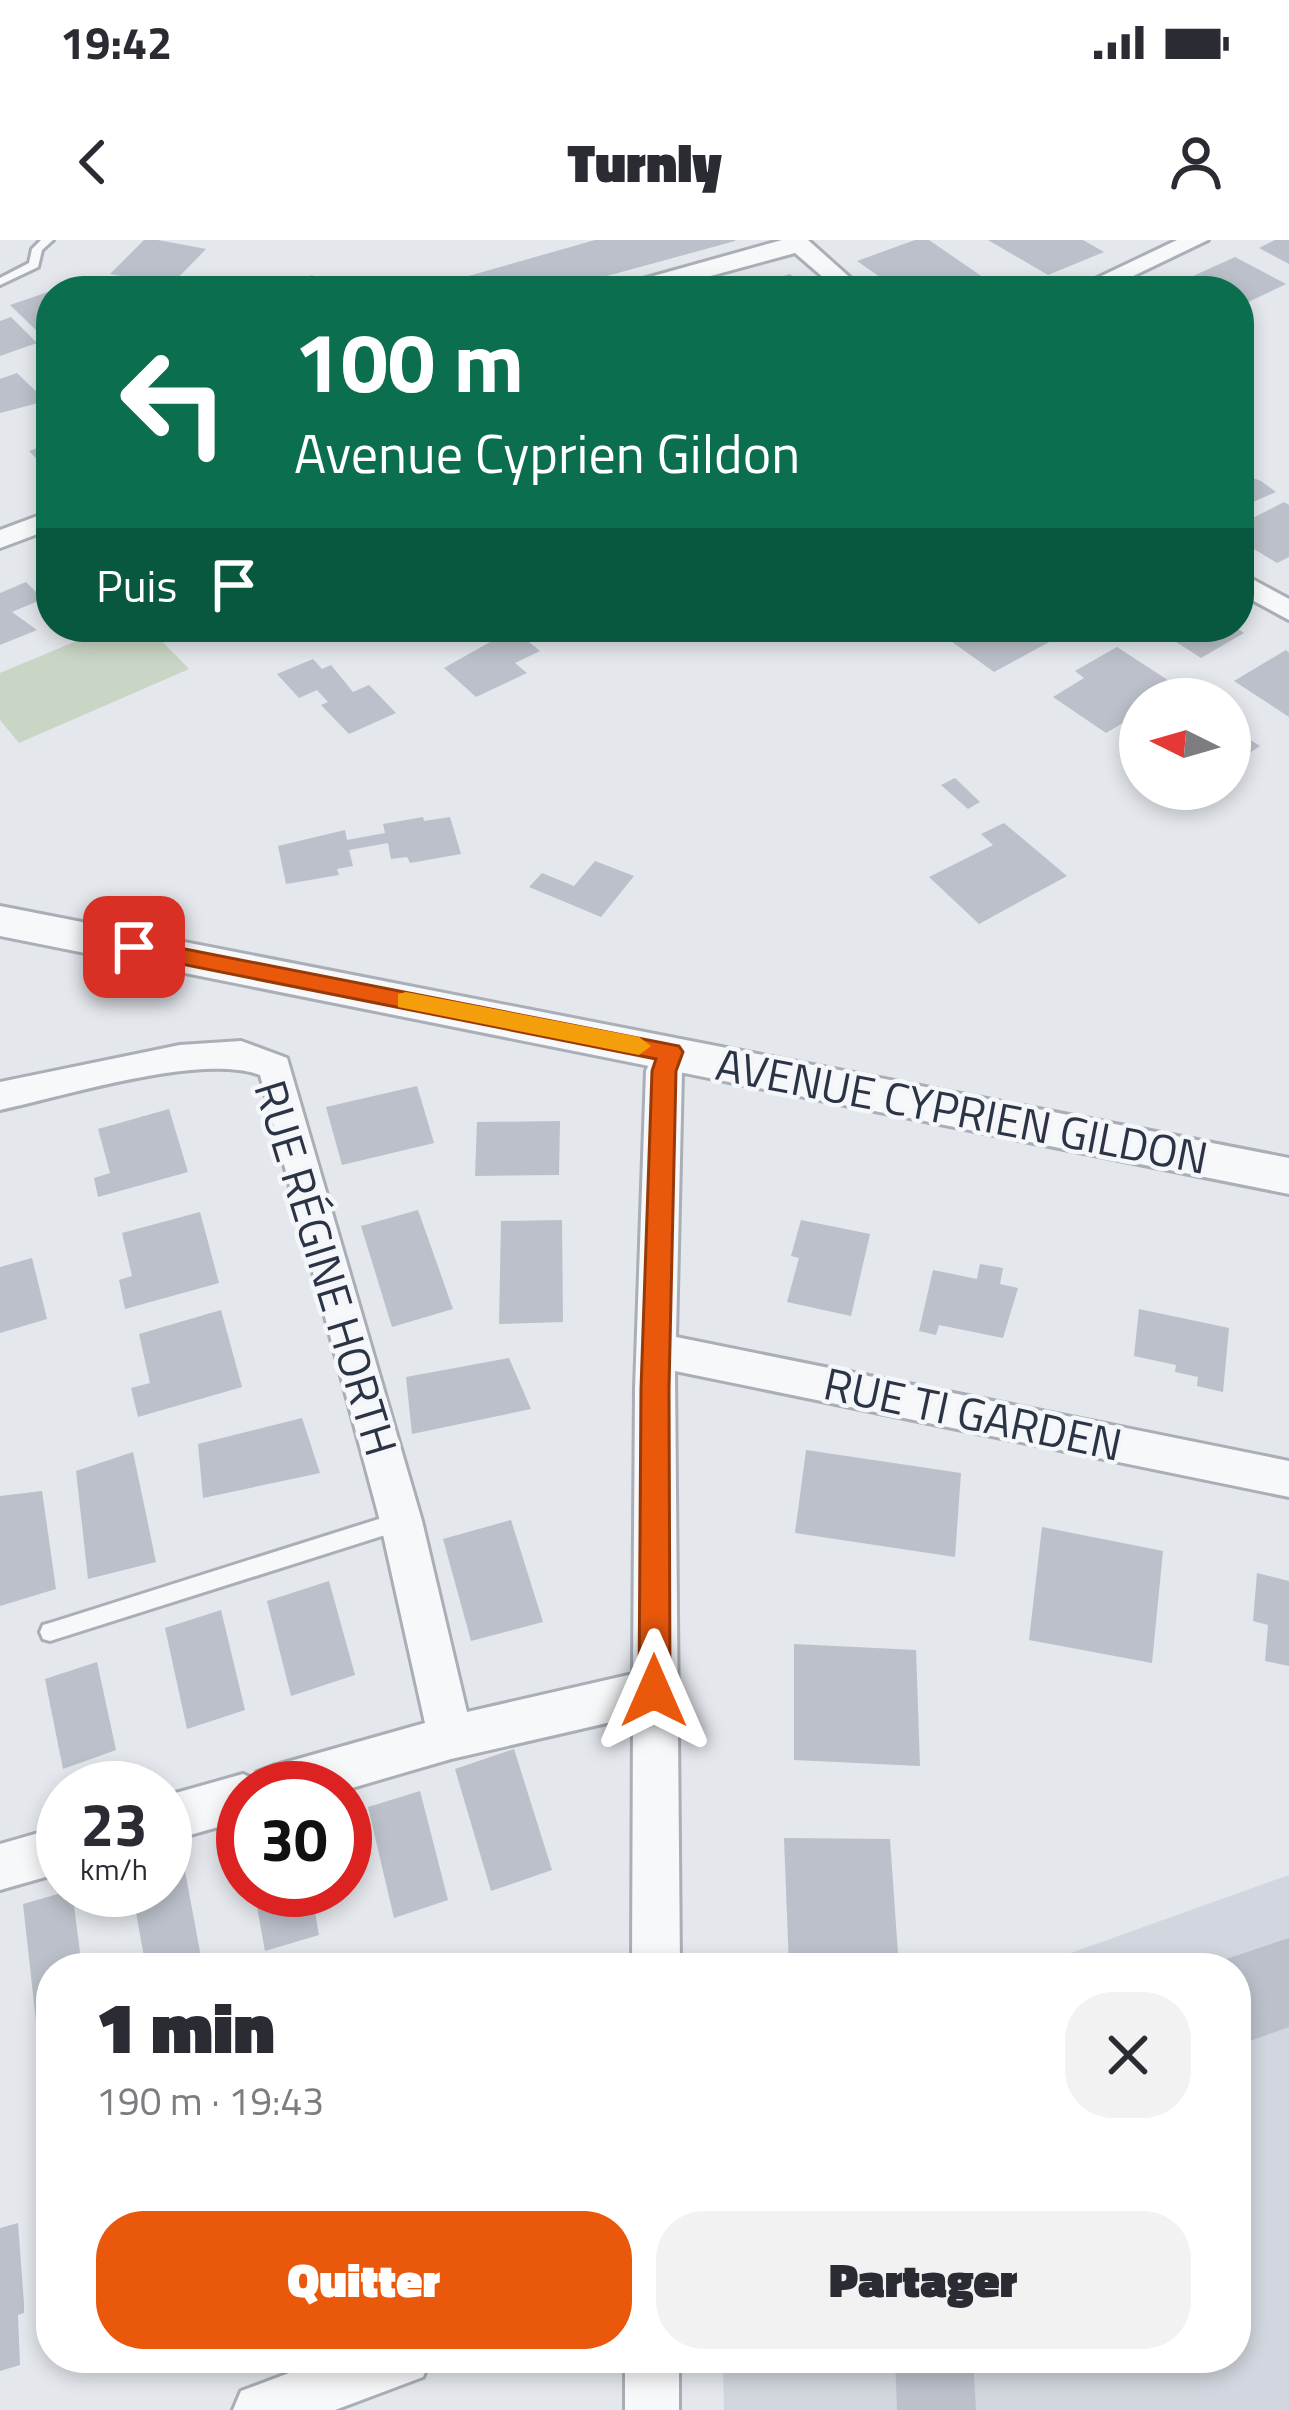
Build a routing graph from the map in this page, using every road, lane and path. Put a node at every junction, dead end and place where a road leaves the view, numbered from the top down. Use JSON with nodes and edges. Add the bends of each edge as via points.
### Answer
{"nodes":[{"id":1,"x":26,"y":240,"type":"edge"},
{"id":2,"x":48,"y":240,"type":"edge"},
{"id":3,"x":1196,"y":240,"type":"edge"},
{"id":4,"x":797,"y":242,"type":"edge"},
{"id":5,"x":37,"y":249,"type":"junction"},
{"id":6,"x":679,"y":276,"type":"edge"},
{"id":7,"x":836,"y":276,"type":"edge"},
{"id":8,"x":1116,"y":276,"type":"edge"},
{"id":9,"x":0,"y":282,"type":"edge"},
{"id":10,"x":36,"y":525,"type":"edge"},
{"id":11,"x":0,"y":540,"type":"edge"},
{"id":12,"x":1254,"y":590,"type":"edge"},
{"id":13,"x":1289,"y":611,"type":"edge"},
{"id":14,"x":0,"y":921,"type":"edge"},
{"id":15,"x":670,"y":1052,"type":"junction"},
{"id":16,"x":0,"y":1096,"type":"edge"},
{"id":17,"x":1289,"y":1176,"type":"edge"},
{"id":18,"x":656,"y":1350,"type":"junction"},
{"id":19,"x":1289,"y":1479,"type":"edge"},
{"id":20,"x":401,"y":1521,"type":"junction"},
{"id":21,"x":50,"y":1632,"type":"dead end"},
{"id":22,"x":654,"y":1691,"type":"junction"},
{"id":23,"x":452,"y":1737,"type":"junction"},
{"id":24,"x":368,"y":1761,"type":"edge"},
{"id":25,"x":36,"y":1857,"type":"edge"},
{"id":26,"x":0,"y":1867,"type":"edge"},
{"id":27,"x":656,"y":1953,"type":"edge"},
{"id":28,"x":362,"y":2373,"type":"edge"},
{"id":29,"x":652,"y":2373,"type":"edge"},
{"id":30,"x":260,"y":2410,"type":"edge"},
{"id":31,"x":652,"y":2410,"type":"edge"}],
"edges":[{"from":1,"to":5,"type":"lane"},
{"from":2,"to":5,"type":"lane"},
{"from":3,"to":8,"type":"street"},
{"from":4,"to":6,"type":"street"},
{"from":4,"to":7,"type":"street"},
{"from":5,"to":9,"type":"lane","via":[[34,265]]},
{"from":10,"to":11,"type":"street"},
{"from":12,"to":13,"type":"street"},
{"from":14,"to":15,"type":"street","name":"AVENUE CYPRIEN GILDON"},
{"from":15,"to":17,"type":"street","name":"AVENUE CYPRIEN GILDON"},
{"from":15,"to":18,"type":"street"},
{"from":16,"to":20,"type":"street","name":"RUE RÉGINE HORTH","via":[[180,1058],[241,1054],[275,1067]]},
{"from":18,"to":19,"type":"street","name":"RUE TI GARDEN"},
{"from":18,"to":22,"type":"street"},
{"from":20,"to":21,"type":"lane"},
{"from":20,"to":23,"type":"street","name":"RUE RÉGINE HORTH"},
{"from":22,"to":23,"type":"street"},
{"from":22,"to":27,"type":"street"},
{"from":23,"to":24,"type":"street"},
{"from":25,"to":26,"type":"street"},
{"from":28,"to":30,"type":"street"},
{"from":29,"to":31,"type":"street"}]}
